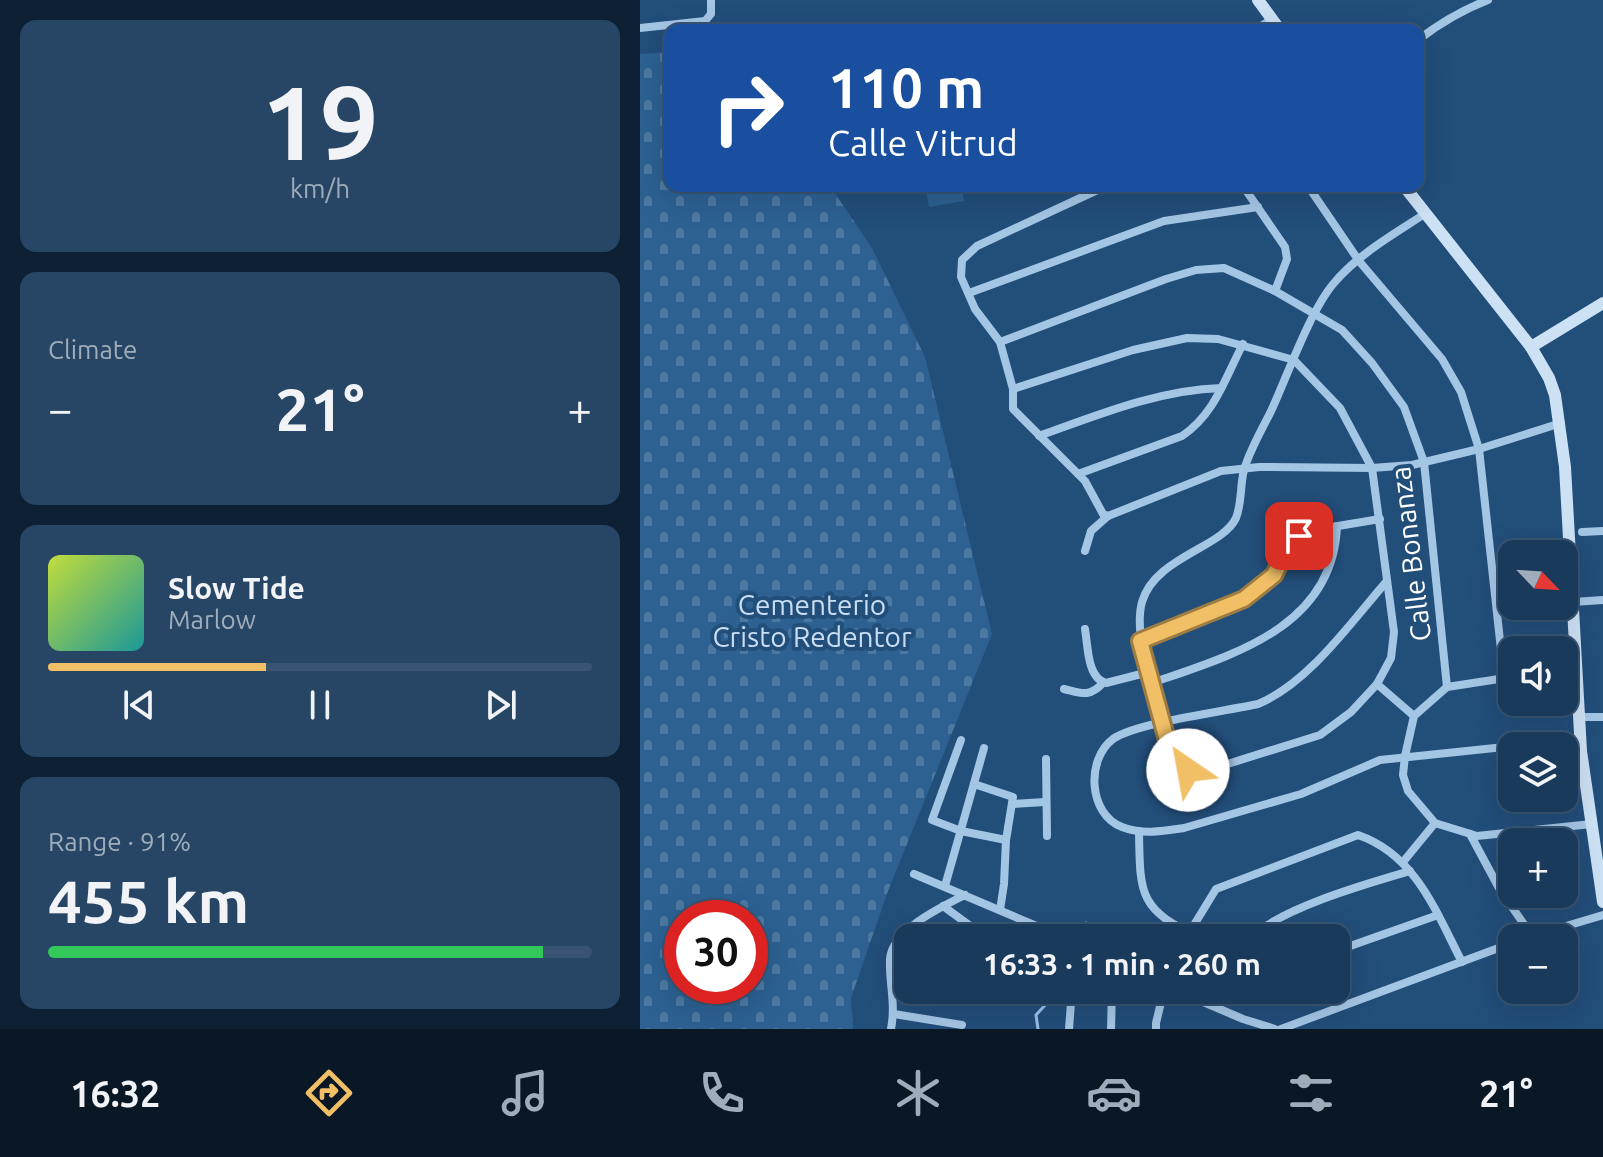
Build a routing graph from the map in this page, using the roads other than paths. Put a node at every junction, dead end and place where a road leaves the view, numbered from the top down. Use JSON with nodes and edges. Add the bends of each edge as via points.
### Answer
{"nodes":[{"id":1,"x":711,"y":0,"type":"edge"},
{"id":2,"x":1258,"y":0,"type":"edge"},
{"id":3,"x":1488,"y":0,"type":"edge"},
{"id":4,"x":677,"y":24,"type":"edge"},
{"id":5,"x":1275,"y":24,"type":"edge"},
{"id":6,"x":664,"y":25,"type":"edge"},
{"id":7,"x":640,"y":28,"type":"edge"},
{"id":8,"x":1424,"y":36,"type":"edge"},
{"id":9,"x":1093,"y":192,"type":"edge"},
{"id":10,"x":1247,"y":192,"type":"edge"},
{"id":11,"x":1312,"y":192,"type":"edge"},
{"id":12,"x":1409,"y":192,"type":"edge"},
{"id":13,"x":1258,"y":207,"type":"junction"},
{"id":14,"x":1426,"y":213,"type":"junction"},
{"id":15,"x":1359,"y":261,"type":"junction"},
{"id":16,"x":1275,"y":291,"type":"junction"},
{"id":17,"x":969,"y":293,"type":"junction"},
{"id":18,"x":1603,"y":303,"type":"edge"},
{"id":19,"x":1316,"y":312,"type":"junction"},
{"id":20,"x":1000,"y":342,"type":"junction"},
{"id":21,"x":1243,"y":344,"type":"junction"},
{"id":22,"x":1531,"y":347,"type":"junction"},
{"id":23,"x":1294,"y":360,"type":"junction"},
{"id":24,"x":1221,"y":388,"type":"junction"},
{"id":25,"x":1013,"y":389,"type":"junction"},
{"id":26,"x":1561,"y":423,"type":"junction"},
{"id":27,"x":1039,"y":436,"type":"junction"},
{"id":28,"x":1479,"y":449,"type":"junction"},
{"id":29,"x":1424,"y":462,"type":"junction"},
{"id":30,"x":1372,"y":468,"type":"junction"},
{"id":31,"x":1244,"y":470,"type":"junction"},
{"id":32,"x":1078,"y":474,"type":"junction"},
{"id":33,"x":1108,"y":516,"type":"junction"},
{"id":34,"x":1380,"y":519,"type":"junction"},
{"id":35,"x":1337,"y":526,"type":"junction"},
{"id":36,"x":1603,"y":531,"type":"edge"},
{"id":37,"x":1582,"y":532,"type":"dead end"},
{"id":38,"x":1569,"y":540,"type":"edge"},
{"id":39,"x":1085,"y":551,"type":"dead end"},
{"id":40,"x":1387,"y":581,"type":"junction"},
{"id":41,"x":1603,"y":600,"type":"edge"},
{"id":42,"x":1578,"y":602,"type":"edge"},
{"id":43,"x":1085,"y":629,"type":"dead end"},
{"id":44,"x":1503,"y":636,"type":"edge"},
{"id":45,"x":1140,"y":641,"type":"junction"},
{"id":46,"x":1149,"y":672,"type":"junction"},
{"id":47,"x":1498,"y":679,"type":"edge"},
{"id":48,"x":1103,"y":683,"type":"junction"},
{"id":49,"x":1152,"y":683,"type":"junction"},
{"id":50,"x":1377,"y":684,"type":"junction"},
{"id":51,"x":1447,"y":687,"type":"junction"},
{"id":52,"x":1064,"y":689,"type":"dead end"},
{"id":53,"x":1578,"y":709,"type":"edge"},
{"id":54,"x":1414,"y":716,"type":"junction"},
{"id":55,"x":1580,"y":717,"type":"junction"},
{"id":56,"x":1603,"y":717,"type":"edge"},
{"id":57,"x":1164,"y":724,"type":"junction"},
{"id":58,"x":1581,"y":739,"type":"junction"},
{"id":59,"x":961,"y":740,"type":"dead end"},
{"id":60,"x":984,"y":748,"type":"dead end"},
{"id":61,"x":1405,"y":756,"type":"junction"},
{"id":62,"x":1046,"y":759,"type":"dead end"},
{"id":63,"x":974,"y":784,"type":"junction"},
{"id":64,"x":1045,"y":802,"type":"junction"},
{"id":65,"x":1012,"y":804,"type":"junction"},
{"id":66,"x":1435,"y":823,"type":"junction"},
{"id":67,"x":1592,"y":824,"type":"junction"},
{"id":68,"x":961,"y":831,"type":"junction"},
{"id":69,"x":1139,"y":831,"type":"junction"},
{"id":70,"x":1470,"y":834,"type":"junction"},
{"id":71,"x":1047,"y":836,"type":"dead end"},
{"id":72,"x":1006,"y":840,"type":"junction"},
{"id":73,"x":1599,"y":841,"type":"edge"},
{"id":74,"x":1403,"y":862,"type":"junction"},
{"id":75,"x":1410,"y":871,"type":"junction"},
{"id":76,"x":914,"y":874,"type":"dead end"},
{"id":77,"x":945,"y":886,"type":"junction"},
{"id":78,"x":965,"y":895,"type":"junction"},
{"id":79,"x":1603,"y":902,"type":"edge"},
{"id":80,"x":943,"y":906,"type":"junction"},
{"id":81,"x":1000,"y":910,"type":"junction"},
{"id":82,"x":1438,"y":915,"type":"junction"},
{"id":83,"x":1603,"y":915,"type":"edge"},
{"id":84,"x":917,"y":924,"type":"edge"},
{"id":85,"x":968,"y":924,"type":"edge"},
{"id":86,"x":1031,"y":924,"type":"edge"},
{"id":87,"x":1171,"y":924,"type":"edge"},
{"id":88,"x":1194,"y":924,"type":"edge"},
{"id":89,"x":1269,"y":924,"type":"edge"},
{"id":90,"x":1521,"y":924,"type":"edge"},
{"id":91,"x":1573,"y":924,"type":"edge"},
{"id":92,"x":894,"y":944,"type":"edge"},
{"id":93,"x":1350,"y":946,"type":"edge"},
{"id":94,"x":1498,"y":948,"type":"edge"},
{"id":95,"x":1462,"y":962,"type":"junction"},
{"id":96,"x":1071,"y":1004,"type":"edge"},
{"id":97,"x":1112,"y":1004,"type":"edge"},
{"id":98,"x":1161,"y":1004,"type":"edge"},
{"id":99,"x":1208,"y":1004,"type":"edge"},
{"id":100,"x":894,"y":1014,"type":"junction"},
{"id":101,"x":962,"y":1025,"type":"dead end"},
{"id":102,"x":891,"y":1029,"type":"edge"},
{"id":103,"x":1069,"y":1029,"type":"edge"},
{"id":104,"x":1111,"y":1029,"type":"edge"},
{"id":105,"x":1156,"y":1029,"type":"edge"},
{"id":106,"x":1278,"y":1029,"type":"edge"}],
"edges":[{"from":1,"to":4,"type":"street","via":[[705,21]]},
{"from":2,"to":5,"type":"main road"},
{"from":3,"to":8,"type":"street"},
{"from":6,"to":7,"type":"street"},
{"from":9,"to":17,"type":"street","via":[[967,254],[960,267]]},
{"from":10,"to":13,"type":"street"},
{"from":11,"to":15,"type":"street"},
{"from":12,"to":14,"type":"main road"},
{"from":13,"to":16,"type":"street","via":[[1285,247],[1287,259]]},
{"from":13,"to":17,"type":"street","via":[[1164,221]]},
{"from":14,"to":15,"type":"street"},
{"from":14,"to":22,"type":"main road"},
{"from":15,"to":19,"type":"street","via":[[1334,283]]},
{"from":15,"to":28,"type":"street","via":[[1442,359],[1461,392]]},
{"from":16,"to":19,"type":"street","name":"Calle Bonanza"},
{"from":16,"to":20,"type":"street","name":"Calle Bonanza","via":[[1224,268],[1196,270]]},
{"from":17,"to":20,"type":"street"},
{"from":18,"to":22,"type":"main road"},
{"from":19,"to":23,"type":"street"},
{"from":19,"to":29,"type":"street","name":"Calle Bonanza","via":[[1342,330],[1404,407]]},
{"from":20,"to":25,"type":"street"},
{"from":21,"to":23,"type":"street"},
{"from":21,"to":24,"type":"street"},
{"from":21,"to":25,"type":"street","via":[[1187,338],[1164,342]]},
{"from":22,"to":26,"type":"main road","via":[[1549,378]]},
{"from":23,"to":30,"type":"street","via":[[1340,408]]},
{"from":23,"to":31,"type":"street"},
{"from":24,"to":27,"type":"street","via":[[1177,392]]},
{"from":24,"to":32,"type":"street","via":[[1205,418],[1182,436]]},
{"from":25,"to":27,"type":"street","via":[[1013,409]]},
{"from":26,"to":28,"type":"street"},
{"from":26,"to":38,"type":"main road"},
{"from":27,"to":32,"type":"street"},
{"from":28,"to":29,"type":"street"},
{"from":28,"to":44,"type":"street"},
{"from":29,"to":30,"type":"street"},
{"from":29,"to":51,"type":"street","name":"Calle Bonanza"},
{"from":30,"to":31,"type":"street"},
{"from":30,"to":34,"type":"street"},
{"from":31,"to":33,"type":"street","via":[[1221,471]]},
{"from":31,"to":45,"type":"street","via":[[1230,527],[1183,555],[1142,601]]},
{"from":32,"to":33,"type":"street"},
{"from":33,"to":39,"type":"street","via":[[1091,531]]},
{"from":34,"to":35,"type":"street"},
{"from":34,"to":40,"type":"street"},
{"from":35,"to":45,"type":"street","via":[[1299,536],[1274,575],[1244,599]]},
{"from":35,"to":49,"type":"street","via":[[1330,570],[1283,627],[1235,654]]},
{"from":36,"to":37,"type":"street"},
{"from":40,"to":50,"type":"street","via":[[1394,632],[1391,658]]},
{"from":40,"to":57,"type":"street","via":[[1276,697]]},
{"from":41,"to":42,"type":"street"},
{"from":43,"to":48,"type":"street","via":[[1093,674]]},
{"from":45,"to":46,"type":"street"},
{"from":46,"to":48,"type":"street"},
{"from":46,"to":49,"type":"street"},
{"from":47,"to":51,"type":"street"},
{"from":48,"to":52,"type":"street","via":[[1087,694]]},
{"from":49,"to":57,"type":"street"},
{"from":50,"to":54,"type":"street"},
{"from":50,"to":57,"type":"street","via":[[1320,735],[1218,767],[1178,768]]},
{"from":51,"to":54,"type":"street"},
{"from":53,"to":55,"type":"main road"},
{"from":54,"to":61,"type":"street"},
{"from":55,"to":56,"type":"street"},
{"from":55,"to":58,"type":"main road"},
{"from":57,"to":69,"type":"street","via":[[1113,739],[1101,749],[1095,769],[1102,811],[1113,823]]},
{"from":58,"to":61,"type":"street"},
{"from":58,"to":67,"type":"main road"},
{"from":59,"to":68,"type":"street","via":[[932,820]]},
{"from":60,"to":63,"type":"street"},
{"from":61,"to":66,"type":"street","via":[[1408,791]]},
{"from":61,"to":69,"type":"street","via":[[1184,828]]},
{"from":62,"to":64,"type":"street"},
{"from":63,"to":65,"type":"street","via":[[1012,796]]},
{"from":63,"to":68,"type":"street"},
{"from":64,"to":65,"type":"street"},
{"from":64,"to":71,"type":"street"},
{"from":65,"to":72,"type":"street"},
{"from":66,"to":70,"type":"street"},
{"from":66,"to":74,"type":"street"},
{"from":67,"to":70,"type":"street"},
{"from":67,"to":73,"type":"main road"},
{"from":68,"to":72,"type":"street"},
{"from":68,"to":77,"type":"street"},
{"from":69,"to":87,"type":"street","via":[[1147,902]]},
{"from":70,"to":90,"type":"street"},
{"from":72,"to":81,"type":"street"},
{"from":73,"to":79,"type":"main road"},
{"from":74,"to":75,"type":"street"},
{"from":74,"to":88,"type":"street","via":[[1374,840],[1351,837],[1216,889]]},
{"from":75,"to":82,"type":"street"},
{"from":75,"to":89,"type":"street"},
{"from":76,"to":77,"type":"street"},
{"from":77,"to":78,"type":"street"},
{"from":78,"to":80,"type":"street"},
{"from":78,"to":81,"type":"street"},
{"from":80,"to":84,"type":"street"},
{"from":80,"to":85,"type":"street"},
{"from":81,"to":86,"type":"street"},
{"from":82,"to":93,"type":"street"},
{"from":82,"to":95,"type":"street"},
{"from":83,"to":91,"type":"street"},
{"from":92,"to":100,"type":"street"},
{"from":94,"to":95,"type":"street"},
{"from":95,"to":106,"type":"street"},
{"from":96,"to":103,"type":"street"},
{"from":97,"to":104,"type":"street"},
{"from":98,"to":105,"type":"street"},
{"from":99,"to":106,"type":"street"},
{"from":100,"to":101,"type":"street"},
{"from":100,"to":102,"type":"street"}]}
